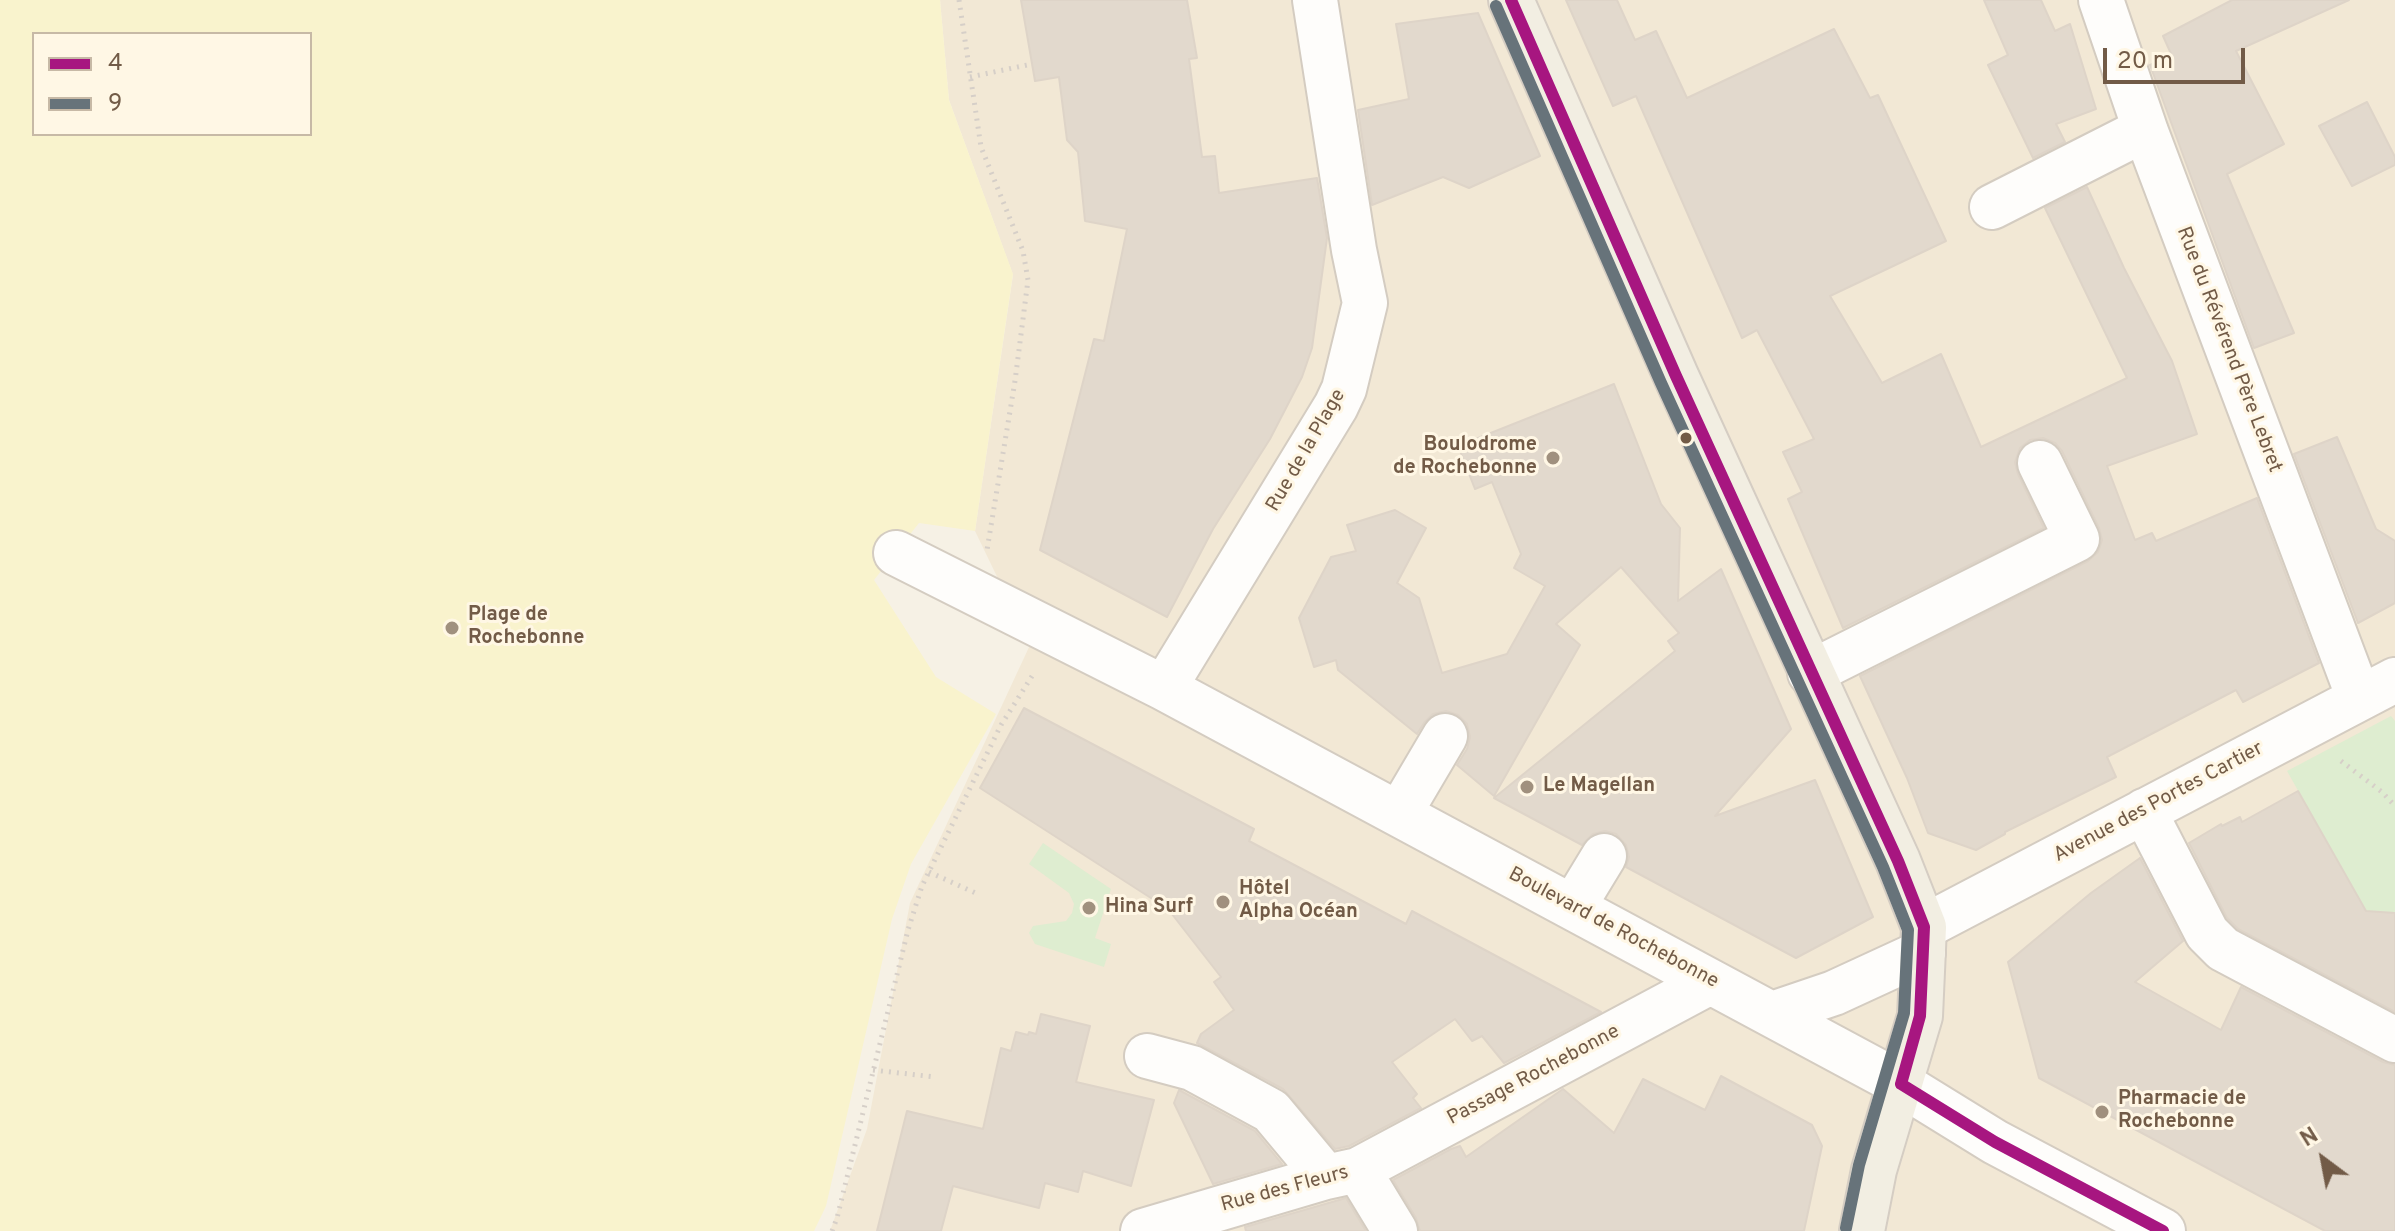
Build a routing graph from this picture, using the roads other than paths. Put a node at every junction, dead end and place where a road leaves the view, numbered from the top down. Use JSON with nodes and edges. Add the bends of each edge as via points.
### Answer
{"nodes":[{"id":1,"x":1315,"y":0,"type":"edge"},
{"id":2,"x":1511,"y":0,"type":"edge"},
{"id":3,"x":2101,"y":0,"type":"edge"},
{"id":4,"x":2146,"y":132,"type":"junction"},
{"id":5,"x":1992,"y":207,"type":"dead end"},
{"id":6,"x":2040,"y":463,"type":"dead end"},
{"id":7,"x":896,"y":553,"type":"dead end"},
{"id":8,"x":1810,"y":673,"type":"junction"},
{"id":9,"x":1164,"y":688,"type":"junction"},
{"id":10,"x":2377,"y":689,"type":"edge"},
{"id":11,"x":1445,"y":736,"type":"dead end"},
{"id":12,"x":2144,"y":811,"type":"junction"},
{"id":13,"x":1399,"y":814,"type":"junction"},
{"id":14,"x":1604,"y":856,"type":"dead end"},
{"id":15,"x":1573,"y":907,"type":"junction"},
{"id":16,"x":1923,"y":940,"type":"junction"},
{"id":17,"x":1710,"y":982,"type":"junction"},
{"id":18,"x":1772,"y":1014,"type":"junction"},
{"id":19,"x":2395,"y":1040,"type":"edge"},
{"id":20,"x":1147,"y":1056,"type":"dead end"},
{"id":21,"x":1901,"y":1084,"type":"junction"},
{"id":22,"x":1342,"y":1173,"type":"junction"},
{"id":23,"x":1143,"y":1231,"type":"edge"},
{"id":24,"x":1395,"y":1231,"type":"edge"},
{"id":25,"x":1862,"y":1231,"type":"edge"},
{"id":26,"x":2163,"y":1231,"type":"edge"}],
"edges":[{"from":1,"to":9,"type":"street","name":"Rue de la Plage","via":[[1365,303],[1336,406]]},
{"from":2,"to":8,"type":"main road"},
{"from":3,"to":4,"type":"street","name":"Rue du Révérend Père Lebret"},
{"from":4,"to":5,"type":"street"},
{"from":4,"to":10,"type":"street","name":"Rue du Révérend Père Lebret"},
{"from":6,"to":8,"type":"street","via":[[2077,539]]},
{"from":7,"to":9,"type":"street","name":"Boulevard de Rochebonne"},
{"from":8,"to":16,"type":"main road","via":[[1898,861]]},
{"from":9,"to":13,"type":"street","name":"Boulevard de Rochebonne"},
{"from":10,"to":12,"type":"street","name":"Avenue des Portes Cartier"},
{"from":11,"to":13,"type":"street"},
{"from":12,"to":16,"type":"street","name":"Avenue des Portes Cartier"},
{"from":12,"to":19,"type":"street","via":[[2207,933],[2223,949]]},
{"from":13,"to":15,"type":"street","name":"Boulevard de Rochebonne"},
{"from":14,"to":15,"type":"street"},
{"from":15,"to":17,"type":"street","name":"Boulevard de Rochebonne"},
{"from":16,"to":18,"type":"street","name":"Avenue des Portes Cartier","via":[[1834,993]]},
{"from":16,"to":21,"type":"main road","via":[[1920,1016]]},
{"from":17,"to":18,"type":"street","name":"Boulevard de Rochebonne"},
{"from":17,"to":22,"type":"street","name":"Passage Rochebonne"},
{"from":18,"to":21,"type":"street","name":"Boulevard de Rochebonne"},
{"from":20,"to":22,"type":"street","via":[[1192,1068],[1271,1111]]},
{"from":21,"to":25,"type":"main road","via":[[1874,1170]]},
{"from":21,"to":26,"type":"street","name":"Boulevard de Rochebonne","via":[[1995,1142]]},
{"from":22,"to":23,"type":"street","name":"Rue des Fleurs"},
{"from":22,"to":24,"type":"street","name":"Rue des Fleurs"}]}
